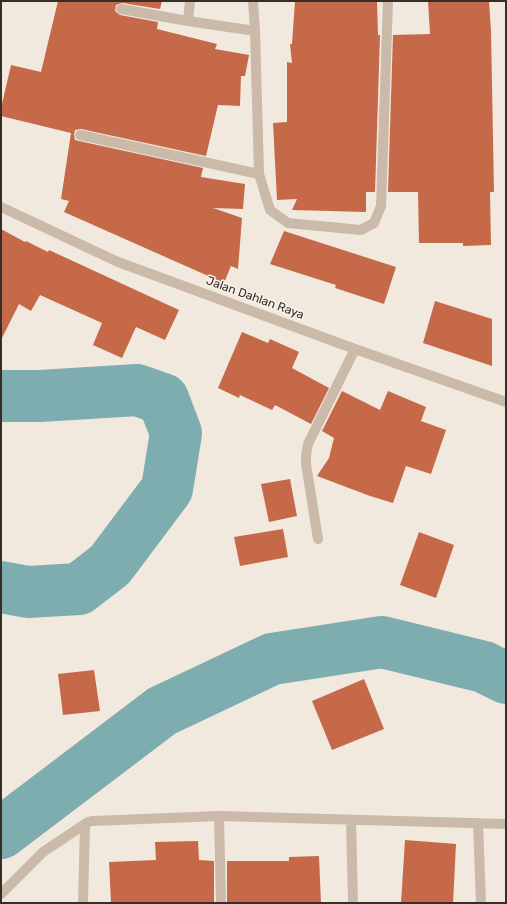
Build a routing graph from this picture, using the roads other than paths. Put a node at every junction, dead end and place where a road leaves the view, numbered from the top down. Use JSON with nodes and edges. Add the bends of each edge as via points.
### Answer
{"nodes":[{"id":1,"x":190,"y":1,"type":"edge"},
{"id":2,"x":253,"y":1,"type":"edge"},
{"id":3,"x":388,"y":1,"type":"edge"},
{"id":4,"x":121,"y":9,"type":"dead end"},
{"id":5,"x":188,"y":21,"type":"junction"},
{"id":6,"x":255,"y":31,"type":"junction"},
{"id":7,"x":80,"y":135,"type":"dead end"},
{"id":8,"x":259,"y":174,"type":"junction"},
{"id":9,"x":1,"y":206,"type":"edge"},
{"id":10,"x":355,"y":349,"type":"junction"},
{"id":11,"x":506,"y":402,"type":"edge"},
{"id":12,"x":318,"y":539,"type":"dead end"},
{"id":13,"x":219,"y":816,"type":"junction"},
{"id":14,"x":351,"y":821,"type":"junction"},
{"id":15,"x":88,"y":822,"type":"junction"},
{"id":16,"x":478,"y":823,"type":"junction"},
{"id":17,"x":506,"y":824,"type":"edge"},
{"id":18,"x":1,"y":894,"type":"edge"},
{"id":19,"x":84,"y":903,"type":"edge"},
{"id":20,"x":221,"y":903,"type":"edge"},
{"id":21,"x":353,"y":903,"type":"edge"},
{"id":22,"x":480,"y":903,"type":"edge"}],
"edges":[{"from":1,"to":5,"type":"street"},
{"from":2,"to":6,"type":"street"},
{"from":3,"to":8,"type":"street","via":[[381,206],[374,222],[361,230],[288,223],[270,210]]},
{"from":4,"to":5,"type":"street"},
{"from":5,"to":6,"type":"street"},
{"from":6,"to":8,"type":"street"},
{"from":7,"to":8,"type":"street"},
{"from":9,"to":10,"type":"street","name":"Jalan Dahlan Raya","via":[[118,262]]},
{"from":10,"to":11,"type":"street","name":"Jalan Dahlan Raya"},
{"from":10,"to":12,"type":"street","via":[[308,444],[306,464]]},
{"from":13,"to":14,"type":"street"},
{"from":13,"to":15,"type":"street"},
{"from":13,"to":20,"type":"street"},
{"from":14,"to":16,"type":"street"},
{"from":14,"to":21,"type":"street"},
{"from":15,"to":18,"type":"street","via":[[43,852]]},
{"from":15,"to":19,"type":"street","via":[[85,824]]},
{"from":16,"to":17,"type":"street"},
{"from":16,"to":22,"type":"street"}]}
